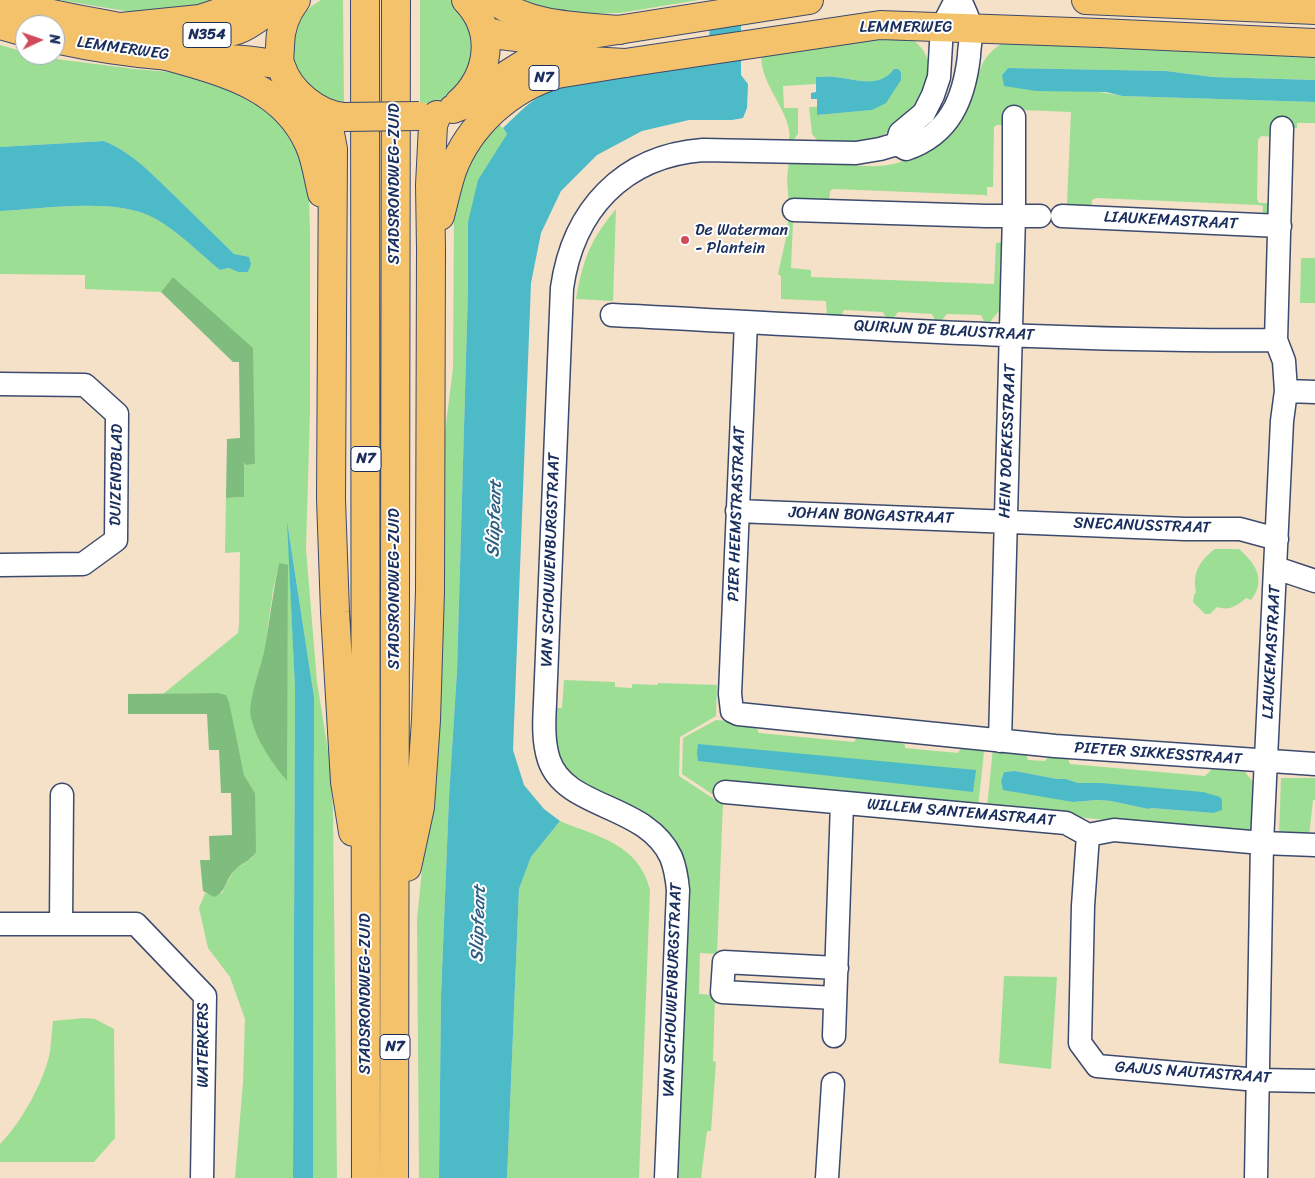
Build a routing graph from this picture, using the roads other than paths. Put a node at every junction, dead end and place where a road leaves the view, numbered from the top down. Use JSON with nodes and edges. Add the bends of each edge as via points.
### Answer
{"nodes":[{"id":1,"x":246,"y":0,"type":"edge"},
{"id":2,"x":285,"y":0,"type":"edge"},
{"id":3,"x":296,"y":0,"type":"edge"},
{"id":4,"x":365,"y":0,"type":"edge"},
{"id":5,"x":396,"y":0,"type":"edge"},
{"id":6,"x":466,"y":0,"type":"edge"},
{"id":7,"x":494,"y":0,"type":"edge"},
{"id":8,"x":809,"y":0,"type":"edge"},
{"id":9,"x":956,"y":0,"type":"edge"},
{"id":10,"x":960,"y":0,"type":"edge"},
{"id":11,"x":1086,"y":0,"type":"edge"},
{"id":12,"x":0,"y":1,"type":"edge"},
{"id":13,"x":1315,"y":10,"type":"edge"},
{"id":14,"x":0,"y":25,"type":"edge"},
{"id":15,"x":121,"y":27,"type":"junction"},
{"id":16,"x":942,"y":27,"type":"junction"},
{"id":17,"x":971,"y":28,"type":"junction"},
{"id":18,"x":15,"y":29,"type":"edge"},
{"id":19,"x":620,"y":30,"type":"junction"},
{"id":20,"x":485,"y":31,"type":"junction"},
{"id":21,"x":65,"y":41,"type":"edge"},
{"id":22,"x":1315,"y":43,"type":"edge"},
{"id":23,"x":167,"y":56,"type":"junction"},
{"id":24,"x":625,"y":63,"type":"junction"},
{"id":25,"x":280,"y":66,"type":"junction"},
{"id":26,"x":436,"y":113,"type":"junction"},
{"id":27,"x":333,"y":114,"type":"junction"},
{"id":28,"x":1014,"y":117,"type":"dead end"},
{"id":29,"x":1282,"y":128,"type":"dead end"},
{"id":30,"x":897,"y":144,"type":"junction"},
{"id":31,"x":794,"y":210,"type":"dead end"},
{"id":32,"x":1014,"y":215,"type":"junction"},
{"id":33,"x":1280,"y":226,"type":"junction"},
{"id":34,"x":431,"y":249,"type":"junction"},
{"id":35,"x":332,"y":269,"type":"junction"},
{"id":36,"x":612,"y":315,"type":"dead end"},
{"id":37,"x":746,"y":322,"type":"junction"},
{"id":38,"x":1011,"y":334,"type":"junction"},
{"id":39,"x":1276,"y":340,"type":"junction"},
{"id":40,"x":0,"y":384,"type":"edge"},
{"id":41,"x":1286,"y":391,"type":"junction"},
{"id":42,"x":1315,"y":392,"type":"edge"},
{"id":43,"x":737,"y":511,"type":"junction"},
{"id":44,"x":1005,"y":521,"type":"junction"},
{"id":45,"x":1277,"y":539,"type":"junction"},
{"id":46,"x":0,"y":565,"type":"edge"},
{"id":47,"x":1276,"y":568,"type":"junction"},
{"id":48,"x":1315,"y":581,"type":"edge"},
{"id":49,"x":731,"y":706,"type":"joint"},
{"id":50,"x":1000,"y":741,"type":"junction"},
{"id":51,"x":1267,"y":762,"type":"junction"},
{"id":52,"x":1315,"y":764,"type":"edge"},
{"id":53,"x":725,"y":792,"type":"dead end"},
{"id":54,"x":62,"y":795,"type":"dead end"},
{"id":55,"x":842,"y":803,"type":"junction"},
{"id":56,"x":1088,"y":835,"type":"junction"},
{"id":57,"x":1262,"y":843,"type":"junction"},
{"id":58,"x":1315,"y":845,"type":"edge"},
{"id":59,"x":396,"y":915,"type":"junction"},
{"id":60,"x":366,"y":918,"type":"junction"},
{"id":61,"x":0,"y":924,"type":"edge"},
{"id":62,"x":61,"y":924,"type":"junction"},
{"id":63,"x":837,"y":968,"type":"junction"},
{"id":64,"x":835,"y":998,"type":"junction"},
{"id":65,"x":834,"y":1036,"type":"dead end"},
{"id":66,"x":1258,"y":1080,"type":"junction"},
{"id":67,"x":1315,"y":1081,"type":"edge"},
{"id":68,"x":833,"y":1084,"type":"dead end"},
{"id":69,"x":202,"y":1178,"type":"edge"},
{"id":70,"x":366,"y":1178,"type":"edge"},
{"id":71,"x":394,"y":1178,"type":"edge"},
{"id":72,"x":666,"y":1178,"type":"edge"},
{"id":73,"x":827,"y":1178,"type":"edge"},
{"id":74,"x":1256,"y":1178,"type":"edge"}],
"edges":[{"from":1,"to":15,"type":"main road","via":[[200,20]]},
{"from":2,"to":15,"type":"main road","name":"LEMMERWEG","number":"N354","via":[[246,26],[224,33],[194,36]]},
{"from":3,"to":25,"type":"main road","via":[[284,20],[280,37]]},
{"from":4,"to":60,"type":"main road","name":"STADSRONDWEG-ZUID","number":"N7"},
{"from":5,"to":59,"type":"main road","name":"STADSRONDWEG-ZUID","number":"N7"},
{"from":6,"to":20,"type":"main road","via":[[478,14]]},
{"from":7,"to":19,"type":"main road","via":[[538,21]]},
{"from":8,"to":19,"type":"main road"},
{"from":9,"to":16,"type":"street"},
{"from":10,"to":17,"type":"street","name":"VAN SCHOUWENBURGSTRAAT"},
{"from":11,"to":13,"type":"main road"},
{"from":12,"to":15,"type":"main road","name":"LEMMERWEG","number":"N354"},
{"from":14,"to":18,"type":"main road"},
{"from":16,"to":17,"type":"main road","name":"LEMMERWEG"},
{"from":16,"to":24,"type":"main road","name":"LEMMERWEG","via":[[880,25]]},
{"from":16,"to":30,"type":"street","via":[[939,77],[933,96],[924,113],[900,133]]},
{"from":17,"to":22,"type":"main road","name":"LEMMERWEG"},
{"from":17,"to":30,"type":"street","name":"VAN SCHOUWENBURGSTRAAT","via":[[965,82],[951,115],[922,143],[906,149]]},
{"from":19,"to":20,"type":"main road","via":[[525,38]]},
{"from":20,"to":26,"type":"main road","via":[[486,48],[479,77],[470,92]]},
{"from":21,"to":23,"type":"main road","name":"LEMMERWEG","number":"N354"},
{"from":23,"to":25,"type":"main road","name":"LEMMERWEG","number":"N354","via":[[226,58]]},
{"from":23,"to":35,"type":"main road","number":"N7","via":[[245,81],[273,98],[294,119],[314,160],[323,198]]},
{"from":24,"to":26,"type":"main road","name":"LEMMERWEG","via":[[534,61],[508,74],[478,99]]},
{"from":24,"to":34,"type":"main road","number":"N7","via":[[546,77],[518,92],[489,115],[470,137],[452,170]]},
{"from":25,"to":27,"type":"main road","via":[[296,91],[308,102]]},
{"from":26,"to":27,"type":"main road","name":"LEMMERWEG","bridge":true},
{"from":26,"to":34,"type":"main road","number":"N7","via":[[430,185]]},
{"from":27,"to":35,"type":"main road","number":"N7","via":[[328,123],[333,149]]},
{"from":28,"to":32,"type":"street","name":"HEIN DOEKESSTRAAT"},
{"from":29,"to":33,"type":"street","name":"LIAUKEMASTRAAT"},
{"from":30,"to":72,"type":"street","name":"VAN SCHOUWENBURGSTRAAT","via":[[856,153],[703,150],[668,156],[633,172],[607,191],[580,227],[565,266],[545,745],[549,762],[565,784],[645,826],[661,842],[674,866],[678,890]]},
{"from":31,"to":32,"type":"street"},
{"from":32,"to":33,"type":"street","name":"LIAUKEMASTRAAT"},
{"from":32,"to":38,"type":"street","name":"HEIN DOEKESSTRAAT"},
{"from":33,"to":39,"type":"street","name":"LIAUKEMASTRAAT"},
{"from":34,"to":59,"type":"main road","number":"N7","via":[[430,582],[426,720],[420,807]]},
{"from":35,"to":60,"type":"main road","number":"N7","via":[[334,612],[344,782]]},
{"from":36,"to":37,"type":"street","name":"QUIRIJN DE BLAUSTRAAT"},
{"from":37,"to":38,"type":"street","name":"QUIRIJN DE BLAUSTRAAT"},
{"from":37,"to":43,"type":"street","name":"PIER HEEMSTRASTRAAT"},
{"from":38,"to":39,"type":"street","name":"QUIRIJN DE BLAUSTRAAT","via":[[1194,341]]},
{"from":38,"to":44,"type":"street","name":"HEIN DOEKESSTRAAT"},
{"from":39,"to":41,"type":"street","name":"LIAUKEMASTRAAT","via":[[1284,361]]},
{"from":40,"to":46,"type":"street","name":"DUIZENDBLAD","via":[[86,385],[117,414],[117,424],[116,540],[83,564]]},
{"from":41,"to":42,"type":"street"},
{"from":41,"to":45,"type":"street","name":"LIAUKEMASTRAAT"},
{"from":43,"to":44,"type":"street","name":"JOHAN BONGASTRAAT"},
{"from":43,"to":49,"type":"street","name":"PIER HEEMSTRASTRAAT"},
{"from":44,"to":45,"type":"street","name":"SNECANUSSTRAAT","via":[[1185,529],[1240,528]]},
{"from":44,"to":50,"type":"street","name":"HEIN DOEKESSTRAAT"},
{"from":45,"to":47,"type":"street","name":"LIAUKEMASTRAAT"},
{"from":47,"to":48,"type":"street"},
{"from":47,"to":51,"type":"street","name":"LIAUKEMASTRAAT"},
{"from":49,"to":50,"type":"street","name":"PIETER SIKKESSTRAAT","via":[[732,711],[738,714]]},
{"from":50,"to":51,"type":"street","name":"PIETER SIKKESSTRAAT"},
{"from":51,"to":52,"type":"street","name":"PIETER SIKKESSTRAAT"},
{"from":51,"to":57,"type":"street","name":"LIAUKEMASTRAAT"},
{"from":53,"to":55,"type":"street","name":"WILLEM SANTEMASTRAAT"},
{"from":54,"to":62,"type":"street"},
{"from":55,"to":56,"type":"street","name":"WILLEM SANTEMASTRAAT","via":[[1066,823]]},
{"from":55,"to":63,"type":"street"},
{"from":56,"to":57,"type":"street","via":[[1114,830]]},
{"from":56,"to":66,"type":"street","name":"GAJUS NAUTASTRAAT","via":[[1080,1043],[1097,1066]]},
{"from":57,"to":58,"type":"street"},
{"from":57,"to":66,"type":"street","name":"LIAUKEMASTRAAT"},
{"from":59,"to":71,"type":"main road","name":"STADSRONDWEG-ZUID","number":"N7"},
{"from":60,"to":70,"type":"main road","name":"STADSRONDWEG-ZUID","number":"N7"},
{"from":61,"to":62,"type":"street","name":"WATERKERS"},
{"from":62,"to":69,"type":"street","name":"WATERKERS","via":[[136,924],[205,996]]},
{"from":63,"to":64,"type":"street"},
{"from":63,"to":64,"type":"street","via":[[724,962],[722,992]]},
{"from":64,"to":65,"type":"street"},
{"from":66,"to":67,"type":"street","name":"GAJUS NAUTASTRAAT"},
{"from":66,"to":74,"type":"street","name":"LIAUKEMASTRAAT"},
{"from":68,"to":73,"type":"street"}]}
